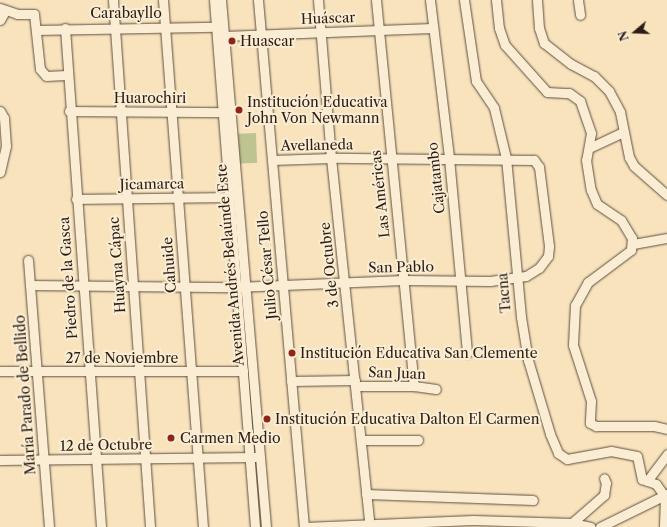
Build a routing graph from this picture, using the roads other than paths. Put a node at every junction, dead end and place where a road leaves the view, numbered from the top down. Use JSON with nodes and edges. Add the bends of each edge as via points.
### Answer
{"nodes":[{"id":1,"x":112,"y":0,"type":"edge"},
{"id":2,"x":163,"y":0,"type":"edge"},
{"id":3,"x":214,"y":0,"type":"edge"},
{"id":4,"x":221,"y":0,"type":"edge"},
{"id":5,"x":258,"y":0,"type":"edge"},
{"id":6,"x":318,"y":0,"type":"edge"},
{"id":7,"x":376,"y":0,"type":"edge"},
{"id":8,"x":430,"y":0,"type":"edge"},
{"id":9,"x":464,"y":0,"type":"edge"},
{"id":10,"x":496,"y":0,"type":"edge"},
{"id":11,"x":537,"y":0,"type":"edge"},
{"id":12,"x":578,"y":0,"type":"edge"},
{"id":13,"x":2,"y":10,"type":"edge"},
{"id":14,"x":580,"y":15,"type":"dead end"},
{"id":15,"x":0,"y":20,"type":"edge"},
{"id":16,"x":216,"y":26,"type":"junction"},
{"id":17,"x":114,"y":27,"type":"junction"},
{"id":18,"x":165,"y":27,"type":"junction"},
{"id":19,"x":64,"y":28,"type":"junction"},
{"id":20,"x":432,"y":28,"type":"junction"},
{"id":21,"x":36,"y":30,"type":"junction"},
{"id":22,"x":378,"y":30,"type":"junction"},
{"id":23,"x":321,"y":32,"type":"junction"},
{"id":24,"x":261,"y":34,"type":"junction"},
{"id":25,"x":224,"y":36,"type":"junction"},
{"id":26,"x":66,"y":75,"type":"junction"},
{"id":27,"x":0,"y":111,"type":"edge"},
{"id":28,"x":69,"y":111,"type":"junction"},
{"id":29,"x":120,"y":112,"type":"junction"},
{"id":30,"x":172,"y":112,"type":"junction"},
{"id":31,"x":227,"y":112,"type":"junction"},
{"id":32,"x":624,"y":132,"type":"junction"},
{"id":33,"x":588,"y":148,"type":"junction"},
{"id":34,"x":331,"y":158,"type":"junction"},
{"id":35,"x":449,"y":158,"type":"junction"},
{"id":36,"x":506,"y":158,"type":"junction"},
{"id":37,"x":391,"y":159,"type":"junction"},
{"id":38,"x":272,"y":160,"type":"junction"},
{"id":39,"x":0,"y":172,"type":"edge"},
{"id":40,"x":667,"y":195,"type":"edge"},
{"id":41,"x":229,"y":197,"type":"junction"},
{"id":42,"x":178,"y":198,"type":"junction"},
{"id":43,"x":76,"y":199,"type":"junction"},
{"id":44,"x":126,"y":199,"type":"junction"},
{"id":45,"x":667,"y":238,"type":"edge"},
{"id":46,"x":633,"y":244,"type":"junction"},
{"id":47,"x":548,"y":256,"type":"joint"},
{"id":48,"x":28,"y":260,"type":"dead end"},
{"id":49,"x":517,"y":279,"type":"junction"},
{"id":50,"x":404,"y":280,"type":"junction"},
{"id":51,"x":461,"y":280,"type":"junction"},
{"id":52,"x":344,"y":282,"type":"junction"},
{"id":53,"x":30,"y":285,"type":"junction"},
{"id":54,"x":82,"y":285,"type":"junction"},
{"id":55,"x":283,"y":285,"type":"junction"},
{"id":56,"x":133,"y":286,"type":"junction"},
{"id":57,"x":185,"y":286,"type":"junction"},
{"id":58,"x":241,"y":286,"type":"junction"},
{"id":59,"x":467,"y":353,"type":"dead end"},
{"id":60,"x":0,"y":371,"type":"edge"},
{"id":61,"x":191,"y":371,"type":"junction"},
{"id":62,"x":243,"y":371,"type":"junction"},
{"id":63,"x":37,"y":372,"type":"junction"},
{"id":64,"x":89,"y":372,"type":"junction"},
{"id":65,"x":139,"y":373,"type":"junction"},
{"id":66,"x":291,"y":380,"type":"junction"},
{"id":67,"x":356,"y":383,"type":"junction"},
{"id":68,"x":414,"y":386,"type":"junction"},
{"id":69,"x":436,"y":389,"type":"dead end"},
{"id":70,"x":667,"y":429,"type":"edge"},
{"id":71,"x":361,"y":440,"type":"junction"},
{"id":72,"x":418,"y":440,"type":"dead end"},
{"id":73,"x":667,"y":454,"type":"edge"},
{"id":74,"x":250,"y":457,"type":"junction"},
{"id":75,"x":260,"y":457,"type":"junction"},
{"id":76,"x":198,"y":458,"type":"junction"},
{"id":77,"x":95,"y":459,"type":"junction"},
{"id":78,"x":145,"y":459,"type":"junction"},
{"id":79,"x":0,"y":460,"type":"edge"},
{"id":80,"x":44,"y":460,"type":"junction"},
{"id":81,"x":604,"y":478,"type":"dead end"},
{"id":82,"x":647,"y":481,"type":"junction"},
{"id":83,"x":366,"y":494,"type":"junction"},
{"id":84,"x":665,"y":494,"type":"edge"},
{"id":85,"x":533,"y":500,"type":"dead end"},
{"id":86,"x":572,"y":523,"type":"junction"},
{"id":87,"x":370,"y":525,"type":"edge"},
{"id":88,"x":49,"y":527,"type":"edge"},
{"id":89,"x":100,"y":527,"type":"edge"},
{"id":90,"x":150,"y":527,"type":"edge"},
{"id":91,"x":203,"y":527,"type":"edge"},
{"id":92,"x":255,"y":527,"type":"edge"},
{"id":93,"x":266,"y":527,"type":"edge"},
{"id":94,"x":304,"y":527,"type":"edge"},
{"id":95,"x":591,"y":527,"type":"edge"},
{"id":96,"x":600,"y":527,"type":"edge"},
{"id":97,"x":664,"y":527,"type":"edge"}],
"edges":[{"from":1,"to":17,"type":"street","name":"Huayna Cápac"},
{"from":2,"to":18,"type":"street","name":"Cahuide"},
{"from":3,"to":16,"type":"street","name":"Avenida Andrés Belaúnde Este"},
{"from":4,"to":25,"type":"street","name":"Avenida Andrés Belaúnde Este"},
{"from":5,"to":24,"type":"street","name":"Julio César Tello"},
{"from":6,"to":23,"type":"street","name":"3 de Octubre"},
{"from":7,"to":22,"type":"street","name":"Las Américas"},
{"from":8,"to":20,"type":"street","name":"Cajatambo"},
{"from":9,"to":36,"type":"street","name":"Tacna","via":[[476,81],[494,108]]},
{"from":10,"to":33,"type":"street","via":[[501,37],[523,66],[547,92],[569,93],[580,101],[591,133]]},
{"from":11,"to":32,"type":"street","via":[[539,28],[544,43],[571,64],[594,76],[609,91],[620,112]]},
{"from":12,"to":14,"type":"street"},
{"from":13,"to":15,"type":"street"},
{"from":13,"to":21,"type":"street","via":[[34,14]]},
{"from":16,"to":18,"type":"street","name":"Carabayllo"},
{"from":16,"to":31,"type":"street","name":"Avenida Andrés Belaúnde Este"},
{"from":17,"to":18,"type":"street","name":"Carabayllo"},
{"from":17,"to":19,"type":"street","name":"Carabayllo"},
{"from":17,"to":29,"type":"street","name":"Huayna Cápac"},
{"from":18,"to":30,"type":"street","name":"Cahuide"},
{"from":19,"to":21,"type":"street","name":"Carabayllo"},
{"from":19,"to":26,"type":"street","name":"Piedro de la Gasca"},
{"from":20,"to":22,"type":"street","name":"Huáscar"},
{"from":20,"to":35,"type":"street","name":"Cajatambo"},
{"from":21,"to":26,"type":"street","via":[[42,73],[46,76]]},
{"from":22,"to":23,"type":"street","name":"Huáscar"},
{"from":22,"to":37,"type":"street","name":"Las Américas"},
{"from":23,"to":24,"type":"street","name":"Huáscar"},
{"from":23,"to":34,"type":"street","name":"3 de Octubre"},
{"from":24,"to":25,"type":"street","name":"Huáscar"},
{"from":24,"to":38,"type":"street","name":"Julio César Tello"},
{"from":25,"to":31,"type":"street","name":"Avenida Andrés Belaúnde Este"},
{"from":26,"to":28,"type":"street","name":"Piedro de la Gasca"},
{"from":27,"to":39,"type":"street","via":[[4,118],[6,146]]},
{"from":28,"to":29,"type":"street","name":"Huarochiri"},
{"from":28,"to":43,"type":"street","name":"Piedro de la Gasca"},
{"from":29,"to":30,"type":"street","name":"Huarochiri"},
{"from":29,"to":44,"type":"street","name":"Huayna Cápac"},
{"from":30,"to":31,"type":"street","name":"Huarochiri"},
{"from":30,"to":42,"type":"street","name":"Cahuide"},
{"from":31,"to":41,"type":"street","name":"Avenida Andrés Belaúnde Este"},
{"from":31,"to":58,"type":"street","name":"Avenida Andrés Belaúnde Este"},
{"from":32,"to":33,"type":"street"},
{"from":32,"to":40,"type":"street","via":[[629,157],[634,166]]},
{"from":33,"to":46,"type":"street","via":[[587,167],[591,190],[597,204],[624,223]]},
{"from":34,"to":37,"type":"street","name":"Avellaneda"},
{"from":34,"to":38,"type":"street","name":"Avellaneda"},
{"from":34,"to":52,"type":"street","name":"3 de Octubre"},
{"from":35,"to":36,"type":"street","name":"Avellaneda"},
{"from":35,"to":37,"type":"street","name":"Avellaneda"},
{"from":35,"to":51,"type":"street","name":"Cajatambo"},
{"from":36,"to":47,"type":"street","name":"Avellaneda","via":[[534,160],[539,167],[549,246]]},
{"from":36,"to":49,"type":"street","name":"Tacna"},
{"from":37,"to":50,"type":"street","name":"Las Américas"},
{"from":38,"to":55,"type":"street","name":"Julio César Tello"},
{"from":41,"to":42,"type":"street","name":"Jicamarca"},
{"from":41,"to":58,"type":"street","name":"Avenida Andrés Belaúnde Este"},
{"from":42,"to":44,"type":"street","name":"Jicamarca"},
{"from":42,"to":57,"type":"street","name":"Cahuide"},
{"from":43,"to":44,"type":"street","name":"Jicamarca"},
{"from":43,"to":54,"type":"street","name":"Piedro de la Gasca"},
{"from":44,"to":56,"type":"street","name":"Huayna Cápac"},
{"from":45,"to":46,"type":"street"},
{"from":46,"to":70,"type":"street","via":[[628,253],[588,282],[580,294],[573,318],[573,345],[591,401],[589,419],[593,425],[654,426]]},
{"from":47,"to":49,"type":"street","name":"San Pablo","via":[[539,268]]},
{"from":48,"to":53,"type":"street","name":"María Parado de Bellido"},
{"from":49,"to":51,"type":"street","name":"San Pablo"},
{"from":49,"to":82,"type":"street","name":"Tacna","via":[[528,360],[558,453],[571,459],[611,451],[633,455],[639,460],[641,475]]},
{"from":50,"to":51,"type":"street","name":"San Pablo"},
{"from":50,"to":52,"type":"street","name":"San Pablo"},
{"from":50,"to":68,"type":"street","name":"Las Américas"},
{"from":51,"to":59,"type":"street","name":"Cajatambo"},
{"from":52,"to":55,"type":"street","name":"San Pablo"},
{"from":52,"to":67,"type":"street","name":"3 de Octubre"},
{"from":53,"to":54,"type":"street","name":"San Pablo"},
{"from":53,"to":63,"type":"street","name":"María Parado de Bellido"},
{"from":54,"to":56,"type":"street","name":"San Pablo"},
{"from":54,"to":64,"type":"street","name":"Piedro de la Gasca"},
{"from":55,"to":58,"type":"street","name":"San Pablo"},
{"from":55,"to":66,"type":"street","name":"Julio César Tello"},
{"from":56,"to":57,"type":"street","name":"San Pablo"},
{"from":56,"to":65,"type":"street","name":"Huayna Cápac"},
{"from":57,"to":58,"type":"street","name":"San Pablo"},
{"from":57,"to":61,"type":"street","name":"Cahuide"},
{"from":58,"to":62,"type":"street","name":"Avenida Andrés Belaúnde Este"},
{"from":58,"to":75,"type":"street","name":"Avenida Andrés Belaúnde Este"},
{"from":60,"to":63,"type":"street","name":"27 de Noviembre"},
{"from":61,"to":62,"type":"street","name":"27 de Noviembre"},
{"from":61,"to":65,"type":"street","name":"27 de Noviembre"},
{"from":61,"to":76,"type":"street","name":"Cahuide"},
{"from":62,"to":74,"type":"street","name":"Avenida Andrés Belaúnde Este"},
{"from":63,"to":64,"type":"street","name":"27 de Noviembre"},
{"from":63,"to":80,"type":"street","name":"María Parado de Bellido"},
{"from":64,"to":65,"type":"street","name":"27 de Noviembre"},
{"from":64,"to":77,"type":"street","name":"Piedro de la Gasca"},
{"from":65,"to":78,"type":"street","name":"Huayna Cápac"},
{"from":66,"to":67,"type":"street","name":"San Juan"},
{"from":66,"to":94,"type":"street","name":"Julio César Tello"},
{"from":67,"to":68,"type":"street","name":"San Juan"},
{"from":67,"to":71,"type":"street","name":"3 de Octubre"},
{"from":68,"to":69,"type":"street","name":"San Juan"},
{"from":71,"to":72,"type":"street"},
{"from":71,"to":83,"type":"street","name":"3 de Octubre"},
{"from":73,"to":82,"type":"street"},
{"from":74,"to":75,"type":"street","name":"12 de Octubre"},
{"from":74,"to":76,"type":"street","name":"12 de Octubre"},
{"from":74,"to":92,"type":"street","name":"Avenida Andrés Belaúnde Este"},
{"from":75,"to":93,"type":"street","name":"Avenida Andrés Belaúnde Este"},
{"from":76,"to":78,"type":"street","name":"12 de Octubre"},
{"from":76,"to":91,"type":"street","name":"Cahuide"},
{"from":77,"to":78,"type":"street","name":"12 de Octubre"},
{"from":77,"to":80,"type":"street","name":"12 de Octubre"},
{"from":77,"to":89,"type":"street","name":"Piedro de la Gasca"},
{"from":78,"to":90,"type":"street","name":"Huayna Cápac"},
{"from":79,"to":80,"type":"street","name":"12 de Octubre"},
{"from":80,"to":88,"type":"street","name":"María Parado de Bellido"},
{"from":81,"to":86,"type":"street","via":[[604,495]]},
{"from":82,"to":84,"type":"street","name":"Tacna","via":[[656,484]]},
{"from":83,"to":85,"type":"street"},
{"from":83,"to":87,"type":"street","name":"3 de Octubre"},
{"from":84,"to":96,"type":"street"},
{"from":84,"to":97,"type":"street"},
{"from":86,"to":87,"type":"street","via":[[473,520]]},
{"from":86,"to":95,"type":"street"},
{"from":87,"to":94,"type":"street"}]}
